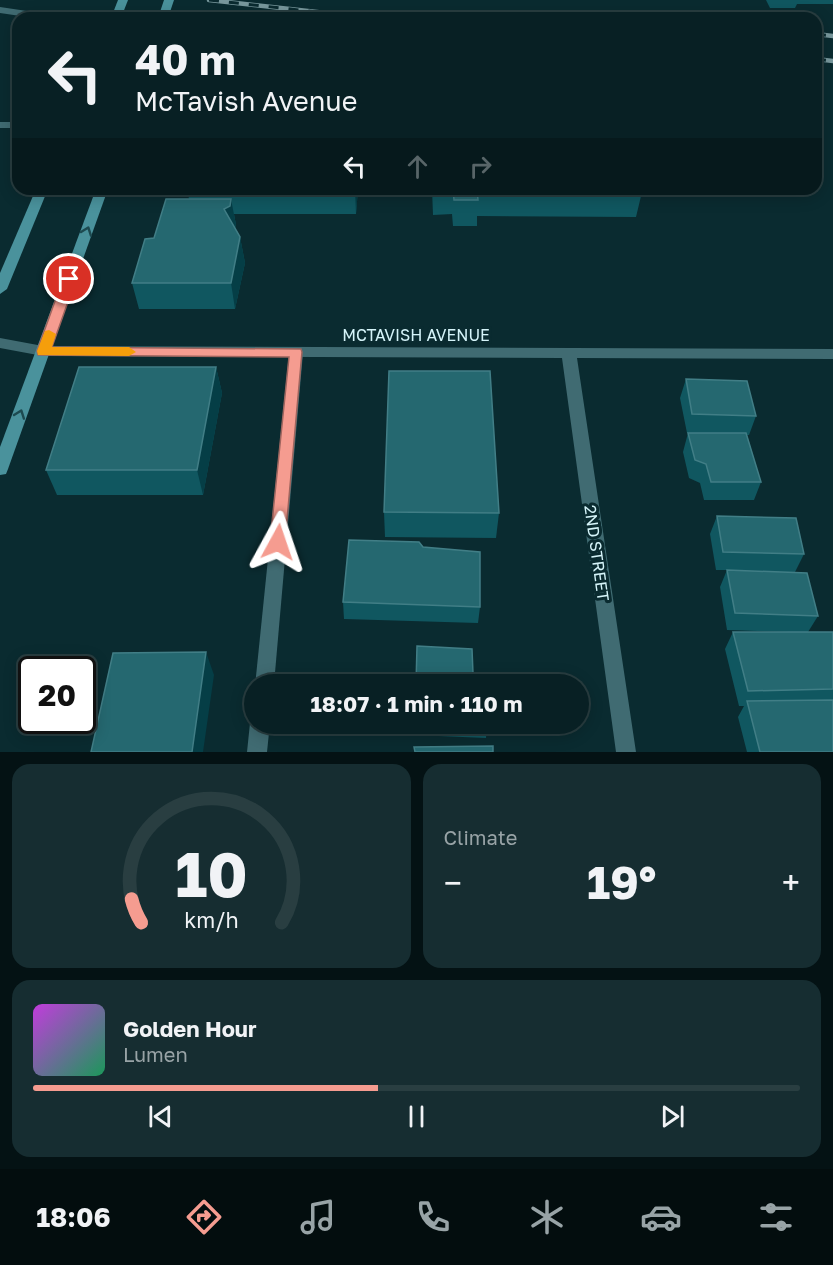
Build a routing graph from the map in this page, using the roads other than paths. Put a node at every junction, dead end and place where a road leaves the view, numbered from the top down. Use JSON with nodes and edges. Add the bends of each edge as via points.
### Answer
{"nodes":[{"id":1,"x":39,"y":195,"type":"edge"},
{"id":2,"x":100,"y":195,"type":"edge"},
{"id":3,"x":0,"y":289,"type":"edge"},
{"id":4,"x":0,"y":343,"type":"edge"},
{"id":5,"x":43,"y":351,"type":"junction"},
{"id":6,"x":296,"y":352,"type":"junction"},
{"id":7,"x":569,"y":353,"type":"junction"},
{"id":8,"x":833,"y":354,"type":"edge"},
{"id":9,"x":0,"y":469,"type":"edge"},
{"id":10,"x":265,"y":674,"type":"edge"},
{"id":11,"x":259,"y":734,"type":"edge"},
{"id":12,"x":257,"y":752,"type":"edge"},
{"id":13,"x":626,"y":752,"type":"edge"}],
"edges":[{"from":1,"to":3,"type":"main road"},
{"from":5,"to":2,"type":"main road","one_way":true},
{"from":4,"to":5,"type":"street","name":"MCTAVISH AVENUE"},
{"from":5,"to":6,"type":"street","name":"MCTAVISH AVENUE"},
{"from":9,"to":5,"type":"main road","one_way":true},
{"from":6,"to":7,"type":"street","name":"MCTAVISH AVENUE"},
{"from":6,"to":10,"type":"street"},
{"from":7,"to":8,"type":"street","name":"MCTAVISH AVENUE"},
{"from":7,"to":13,"type":"street","name":"2ND STREET"},
{"from":11,"to":12,"type":"street"}]}
